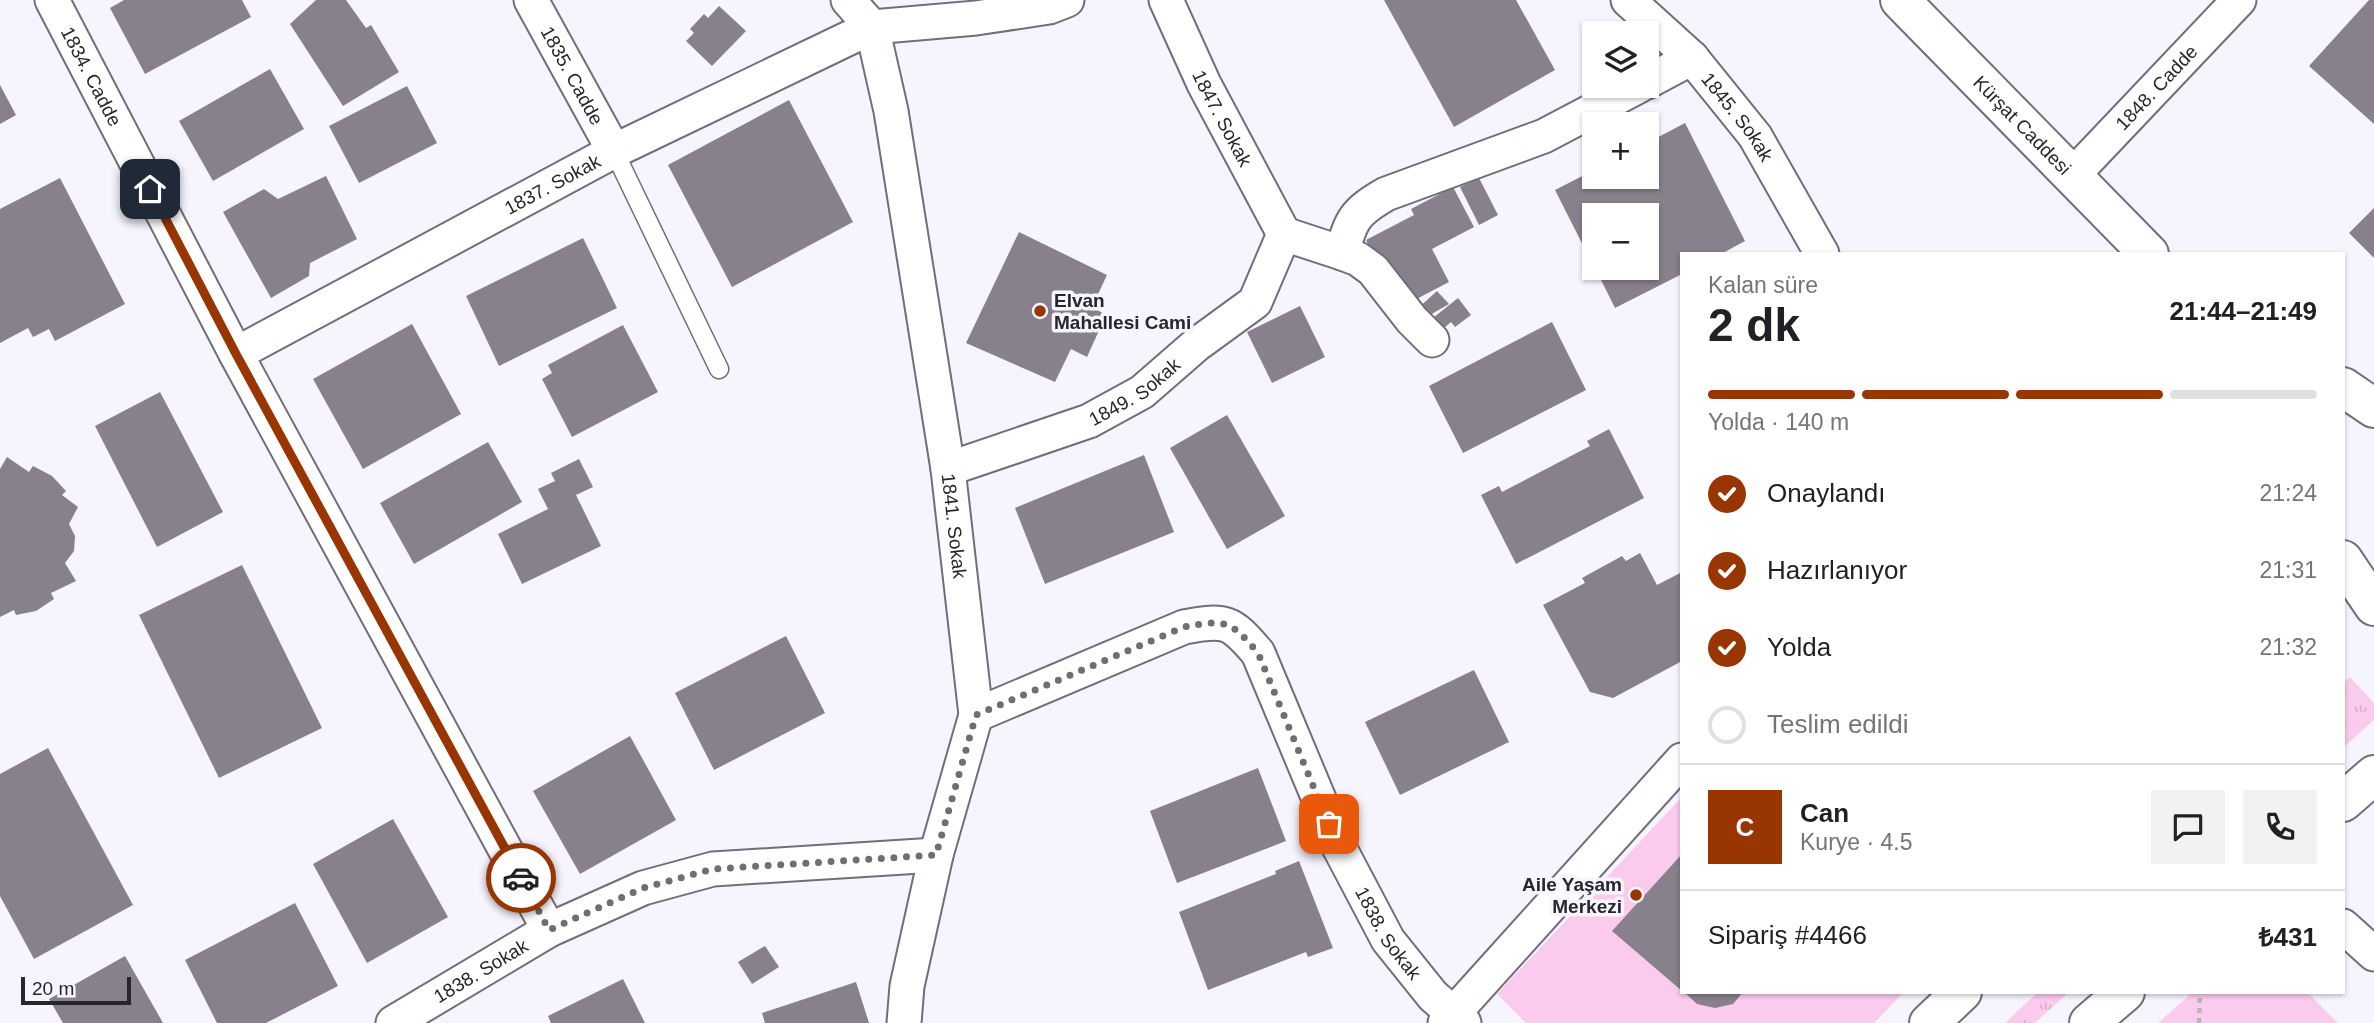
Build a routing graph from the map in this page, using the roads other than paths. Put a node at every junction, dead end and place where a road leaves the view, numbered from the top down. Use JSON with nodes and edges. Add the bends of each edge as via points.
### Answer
{"nodes":[{"id":1,"x":52,"y":0,"type":"edge"},
{"id":2,"x":531,"y":0,"type":"edge"},
{"id":3,"x":848,"y":0,"type":"edge"},
{"id":4,"x":1067,"y":0,"type":"edge"},
{"id":5,"x":1166,"y":0,"type":"edge"},
{"id":6,"x":1628,"y":0,"type":"edge"},
{"id":7,"x":1900,"y":0,"type":"edge"},
{"id":8,"x":2239,"y":0,"type":"edge"},
{"id":9,"x":872,"y":27,"type":"junction"},
{"id":10,"x":1692,"y":58,"type":"junction"},
{"id":11,"x":1659,"y":76,"type":"edge"},
{"id":12,"x":1616,"y":98,"type":"edge"},
{"id":13,"x":614,"y":151,"type":"junction"},
{"id":14,"x":2073,"y":175,"type":"junction"},
{"id":15,"x":1284,"y":234,"type":"junction"},
{"id":16,"x":1821,"y":252,"type":"edge"},
{"id":17,"x":2146,"y":252,"type":"edge"},
{"id":18,"x":1342,"y":253,"type":"junction"},
{"id":19,"x":1432,"y":340,"type":"dead end"},
{"id":20,"x":236,"y":354,"type":"junction"},
{"id":21,"x":719,"y":369,"type":"dead end"},
{"id":22,"x":2345,"y":388,"type":"edge"},
{"id":23,"x":2374,"y":408,"type":"edge"},
{"id":24,"x":948,"y":469,"type":"junction"},
{"id":25,"x":976,"y":715,"type":"junction"},
{"id":26,"x":1680,"y":762,"type":"edge"},
{"id":27,"x":2374,"y":775,"type":"edge"},
{"id":28,"x":2345,"y":800,"type":"edge"},
{"id":29,"x":936,"y":855,"type":"junction"},
{"id":30,"x":2345,"y":928,"type":"edge"},
{"id":31,"x":549,"y":930,"type":"junction"},
{"id":32,"x":2374,"y":954,"type":"edge"},
{"id":33,"x":1960,"y":994,"type":"edge"},
{"id":34,"x":2123,"y":994,"type":"edge"},
{"id":35,"x":1455,"y":1020,"type":"edge"},
{"id":36,"x":393,"y":1023,"type":"edge"},
{"id":37,"x":904,"y":1023,"type":"edge"},
{"id":38,"x":1930,"y":1023,"type":"edge"},
{"id":39,"x":2089,"y":1023,"type":"edge"}],
"edges":[{"from":1,"to":20,"type":"street","name":"1834. Cadde"},
{"from":2,"to":13,"type":"street","name":"1835. Cadde"},
{"from":3,"to":9,"type":"street"},
{"from":4,"to":9,"type":"street","via":[[988,16]]},
{"from":5,"to":15,"type":"street","name":"1847. Sokak","via":[[1204,84]]},
{"from":6,"to":10,"type":"street","name":"1845. Sokak"},
{"from":7,"to":14,"type":"main road","name":"Kürşat Caddesi"},
{"from":8,"to":14,"type":"street","name":"1848. Cadde"},
{"from":9,"to":13,"type":"street","name":"1837. Sokak"},
{"from":9,"to":24,"type":"street","name":"1841. Sokak","via":[[893,124]]},
{"from":10,"to":11,"type":"street"},
{"from":10,"to":16,"type":"street","name":"1845. Sokak","via":[[1755,136]]},
{"from":12,"to":18,"type":"street","via":[[1544,136],[1371,202],[1350,224]]},
{"from":13,"to":20,"type":"street","name":"1837. Sokak"},
{"from":13,"to":21,"type":"lane"},
{"from":14,"to":17,"type":"main road","name":"Kürşat Caddesi"},
{"from":15,"to":18,"type":"street"},
{"from":15,"to":24,"type":"street","name":"1849. Sokak","via":[[1255,302],[1142,392],[1089,421]]},
{"from":18,"to":19,"type":"street","via":[[1373,270]]},
{"from":20,"to":31,"type":"street","name":"1834. Cadde"},
{"from":22,"to":23,"type":"main road"},
{"from":24,"to":25,"type":"street","name":"1841. Sokak"},
{"from":25,"to":29,"type":"street","name":"1841. Sokak"},
{"from":25,"to":35,"type":"street","name":"1838. Sokak","via":[[1184,627],[1215,621],[1239,631],[1258,653],[1339,847],[1388,940]]},
{"from":26,"to":35,"type":"street"},
{"from":27,"to":28,"type":"main road"},
{"from":29,"to":31,"type":"street","name":"1838. Sokak","via":[[713,869],[643,888]]},
{"from":29,"to":37,"type":"street","name":"1841. Sokak","via":[[907,986]]},
{"from":30,"to":32,"type":"street"},
{"from":31,"to":36,"type":"street","name":"1838. Sokak"},
{"from":33,"to":38,"type":"main road"},
{"from":34,"to":39,"type":"main road"}]}
